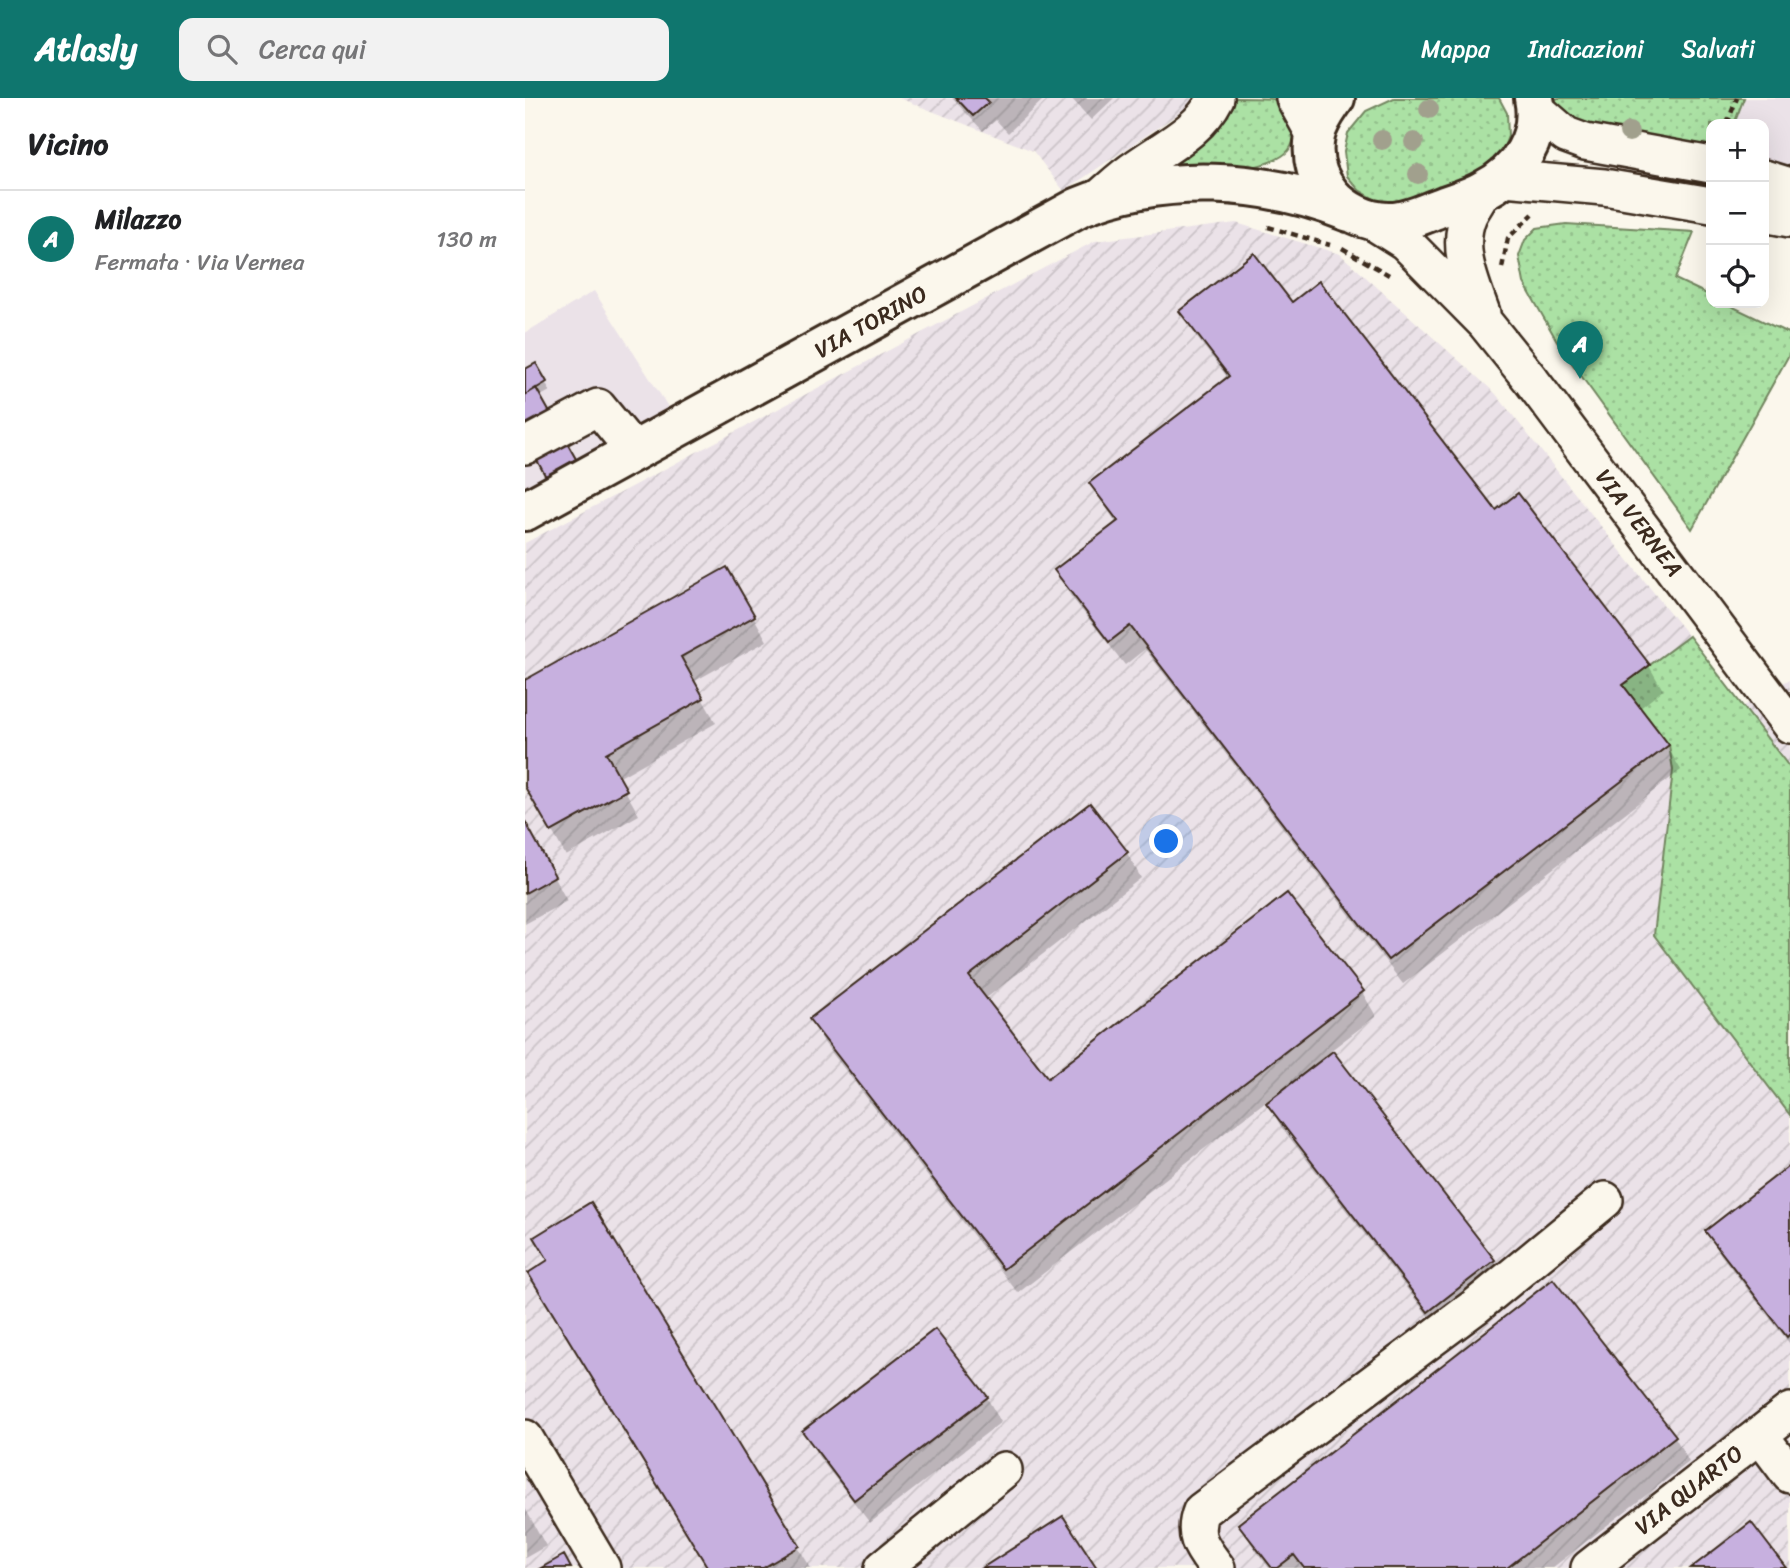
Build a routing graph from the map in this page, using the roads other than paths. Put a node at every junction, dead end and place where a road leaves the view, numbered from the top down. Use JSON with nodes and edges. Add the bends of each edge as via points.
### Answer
{"nodes":[{"id":1,"x":1216,"y":98,"type":"edge"},
{"id":2,"x":1294,"y":98,"type":"edge"},
{"id":3,"x":1335,"y":98,"type":"edge"},
{"id":4,"x":1535,"y":103,"type":"edge"},
{"id":5,"x":1315,"y":142,"type":"junction"},
{"id":6,"x":1706,"y":164,"type":"edge"},
{"id":7,"x":1769,"y":180,"type":"edge"},
{"id":8,"x":1234,"y":184,"type":"junction"},
{"id":9,"x":1494,"y":184,"type":"junction"},
{"id":10,"x":1790,"y":186,"type":"edge"},
{"id":11,"x":1098,"y":199,"type":"junction"},
{"id":12,"x":1706,"y":204,"type":"edge"},
{"id":13,"x":1769,"y":215,"type":"edge"},
{"id":14,"x":1359,"y":216,"type":"junction"},
{"id":15,"x":1790,"y":219,"type":"edge"},
{"id":16,"x":1485,"y":323,"type":"junction"},
{"id":17,"x":525,"y":446,"type":"edge"},
{"id":18,"x":635,"y":452,"type":"junction"},
{"id":19,"x":525,"y":511,"type":"edge"},
{"id":20,"x":1790,"y":725,"type":"edge"},
{"id":21,"x":1605,"y":1200,"type":"dead end"},
{"id":22,"x":1790,"y":1411,"type":"edge"},
{"id":23,"x":1760,"y":1435,"type":"junction"},
{"id":24,"x":525,"y":1438,"type":"edge"},
{"id":25,"x":1005,"y":1470,"type":"dead end"},
{"id":26,"x":1790,"y":1475,"type":"edge"},
{"id":27,"x":602,"y":1568,"type":"edge"},
{"id":28,"x":883,"y":1568,"type":"edge"},
{"id":29,"x":1217,"y":1568,"type":"edge"},
{"id":30,"x":1589,"y":1568,"type":"edge"}],
"edges":[{"from":1,"to":11,"type":"street","via":[[1202,120],[1181,139]]},
{"from":2,"to":5,"type":"street"},
{"from":3,"to":5,"type":"main road","via":[[1322,117]]},
{"from":4,"to":6,"type":"street","via":[[1566,135],[1585,142]]},
{"from":4,"to":9,"type":"main road","via":[[1532,140],[1523,156]]},
{"from":5,"to":8,"type":"main road","via":[[1286,165]]},
{"from":5,"to":14,"type":"main road","via":[[1318,174],[1325,189]]},
{"from":7,"to":10,"type":"street"},
{"from":8,"to":11,"type":"main road","name":"VIA TORINO","via":[[1149,187]]},
{"from":8,"to":14,"type":"main road","via":[[1308,197]]},
{"from":9,"to":12,"type":"street","via":[[1539,179]]},
{"from":9,"to":14,"type":"main road","via":[[1410,219],[1390,222]]},
{"from":9,"to":16,"type":"street","via":[[1468,217],[1463,242],[1468,275]]},
{"from":11,"to":18,"type":"main road","name":"VIA TORINO"},
{"from":13,"to":15,"type":"street"},
{"from":14,"to":16,"type":"street","via":[[1405,242]]},
{"from":16,"to":20,"type":"street","name":"VIA VERNEA"},
{"from":17,"to":18,"type":"street","via":[[598,407]]},
{"from":18,"to":19,"type":"main road","name":"VIA TORINO"},
{"from":21,"to":29,"type":"street","via":[[1476,1306],[1201,1511],[1196,1536]]},
{"from":22,"to":23,"type":"street","name":"VIA QUARTO"},
{"from":23,"to":26,"type":"street"},
{"from":23,"to":30,"type":"street","name":"VIA QUARTO"},
{"from":24,"to":27,"type":"street"},
{"from":25,"to":28,"type":"street"}]}
